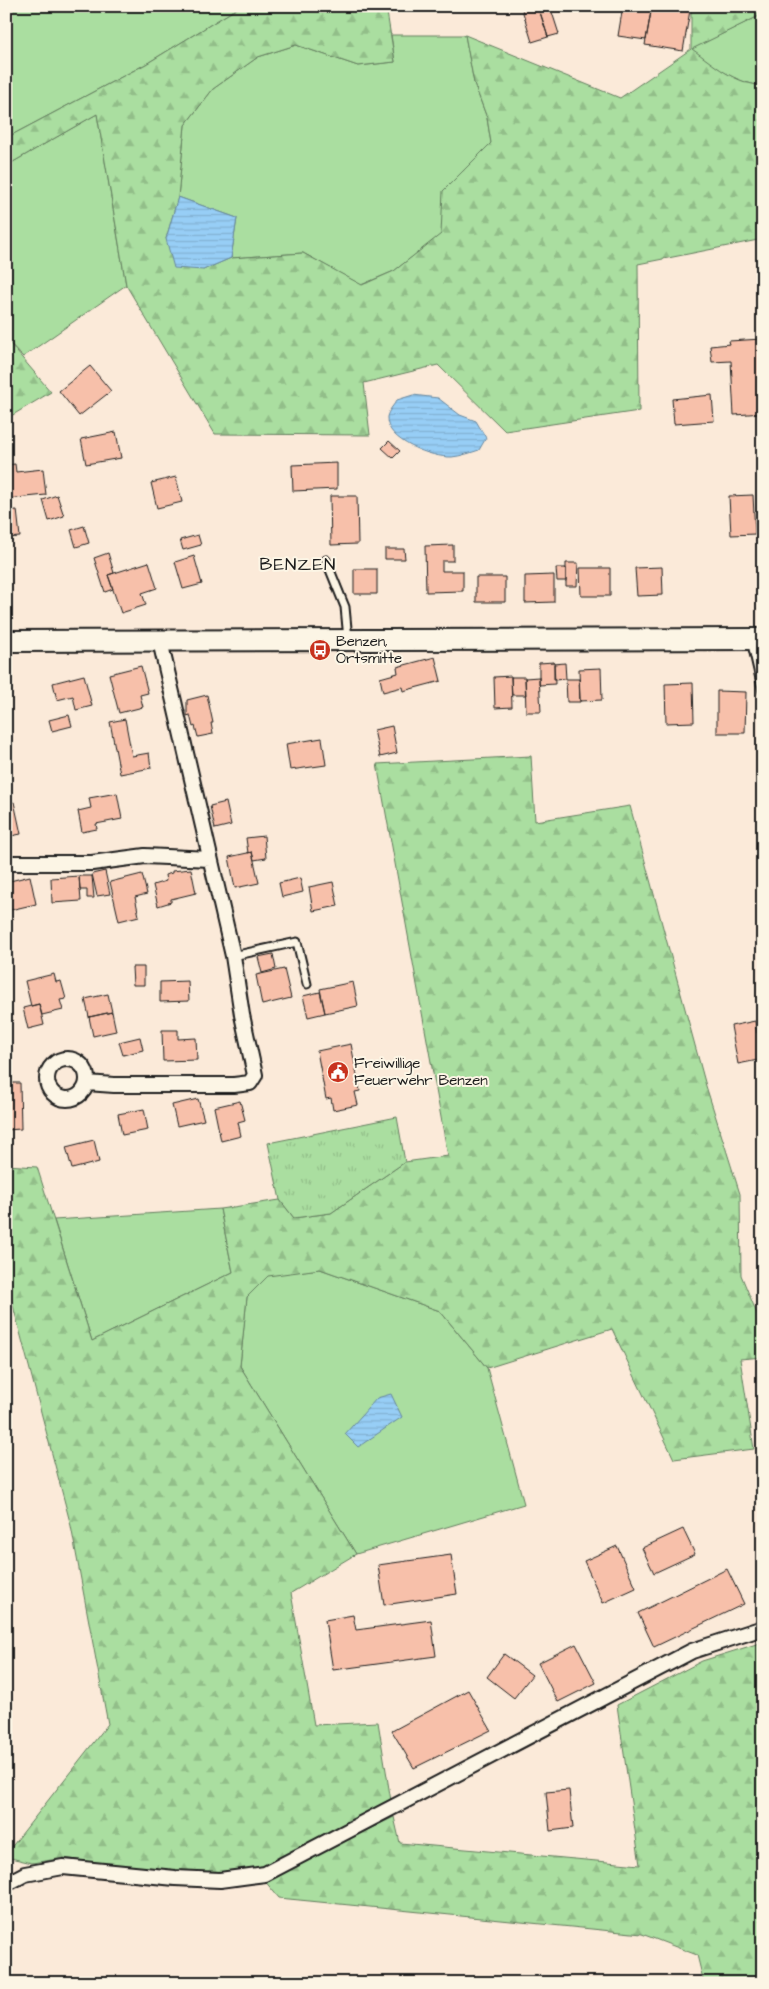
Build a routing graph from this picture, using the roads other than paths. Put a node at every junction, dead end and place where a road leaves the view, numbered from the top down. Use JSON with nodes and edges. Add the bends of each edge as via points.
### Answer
{"nodes":[{"id":1,"x":326,"y":560,"type":"dead end"},
{"id":2,"x":348,"y":639,"type":"junction"},
{"id":3,"x":757,"y":640,"type":"edge"},
{"id":4,"x":6,"y":641,"type":"edge"},
{"id":5,"x":160,"y":641,"type":"junction"},
{"id":6,"x":763,"y":692,"type":"edge"},
{"id":7,"x":210,"y":859,"type":"junction"},
{"id":8,"x":6,"y":863,"type":"edge"},
{"id":9,"x":233,"y":956,"type":"junction"},
{"id":10,"x":307,"y":984,"type":"dead end"},
{"id":11,"x":87,"y":1083,"type":"dead end"},
{"id":12,"x":763,"y":1628,"type":"edge"},
{"id":13,"x":6,"y":1884,"type":"edge"}],
"edges":[{"from":1,"to":2,"type":"lane","via":[[345,607]]},
{"from":2,"to":3,"type":"street"},
{"from":2,"to":5,"type":"street"},
{"from":3,"to":6,"type":"lane"},
{"from":4,"to":5,"type":"street"},
{"from":5,"to":7,"type":"street"},
{"from":7,"to":8,"type":"street","via":[[145,856],[92,863]]},
{"from":7,"to":9,"type":"street"},
{"from":9,"to":10,"type":"lane","via":[[297,942]]},
{"from":9,"to":11,"type":"street","via":[[255,1070],[254,1079],[234,1085]]},
{"from":12,"to":13,"type":"street","via":[[692,1651],[265,1874],[220,1880],[63,1868],[25,1874]]}]}
